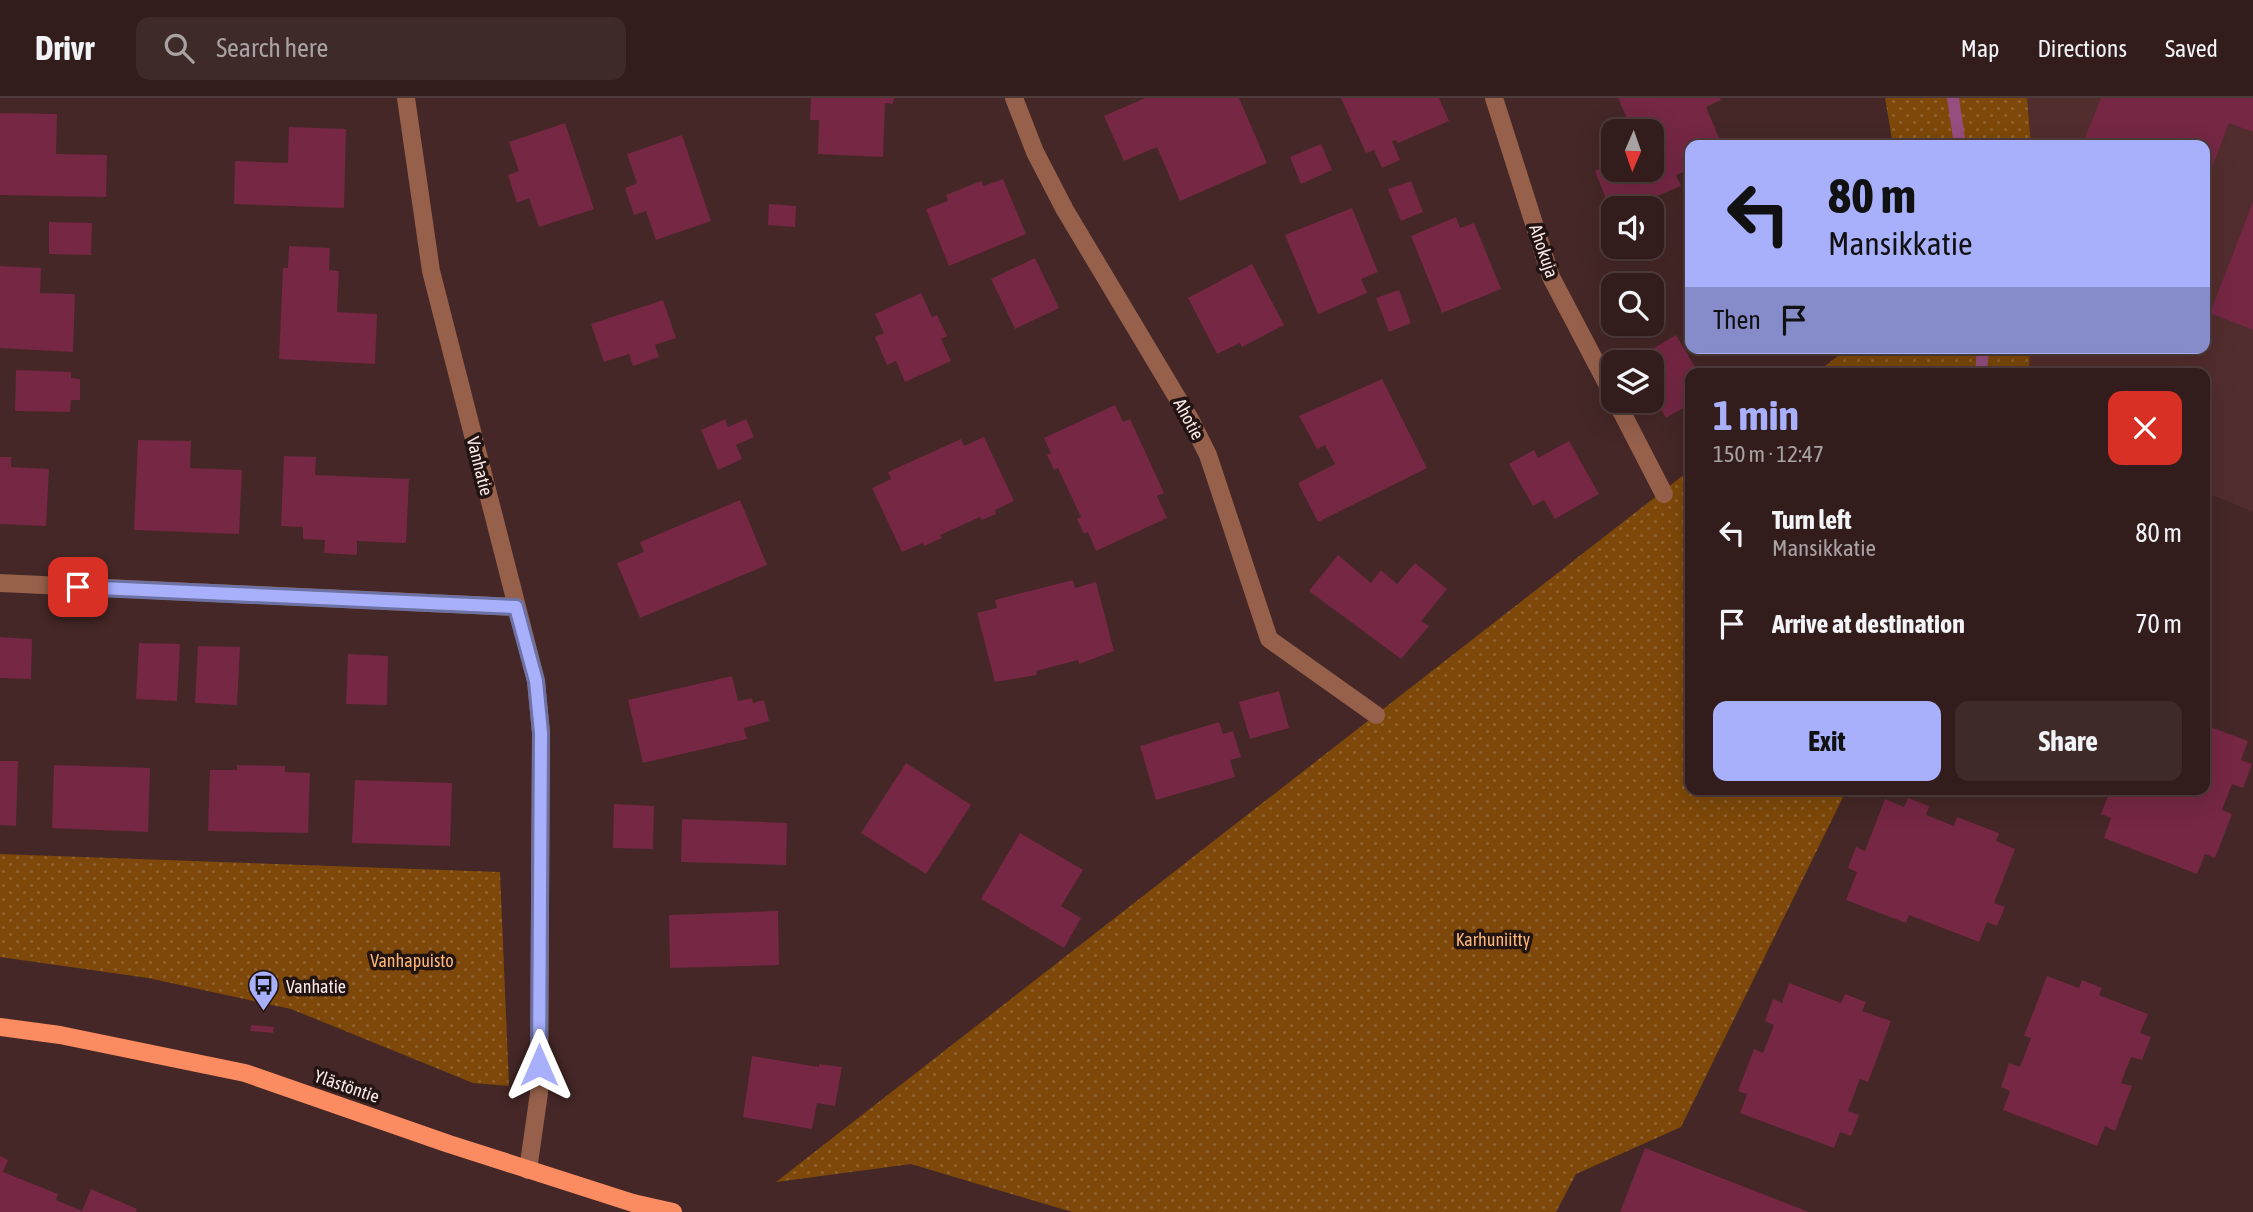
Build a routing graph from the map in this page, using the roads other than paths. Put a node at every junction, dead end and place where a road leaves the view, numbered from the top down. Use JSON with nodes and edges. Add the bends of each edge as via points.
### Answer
{"nodes":[{"id":1,"x":406,"y":98,"type":"edge"},
{"id":2,"x":1014,"y":98,"type":"edge"},
{"id":3,"x":1494,"y":98,"type":"edge"},
{"id":4,"x":1601,"y":372,"type":"edge"},
{"id":5,"x":1622,"y":413,"type":"edge"},
{"id":6,"x":1664,"y":494,"type":"dead end"},
{"id":7,"x":0,"y":583,"type":"edge"},
{"id":8,"x":516,"y":607,"type":"junction"},
{"id":9,"x":1376,"y":715,"type":"dead end"},
{"id":10,"x":0,"y":1027,"type":"edge"},
{"id":11,"x":528,"y":1170,"type":"junction"},
{"id":12,"x":673,"y":1212,"type":"edge"}],
"edges":[{"from":1,"to":8,"type":"street","name":"Vanhatie","via":[[430,271]]},
{"from":2,"to":9,"type":"street","name":"Ahotie","via":[[1065,210],[1208,456],[1269,639]]},
{"from":3,"to":4,"type":"street","name":"Ahokuja","via":[[1551,277]]},
{"from":5,"to":6,"type":"street","name":"Ahokuja"},
{"from":7,"to":8,"type":"street"},
{"from":8,"to":11,"type":"street","name":"Vanhatie","via":[[536,681],[541,733],[539,1093]]},
{"from":10,"to":11,"type":"main road","name":"Ylästöntie","via":[[245,1073]]},
{"from":11,"to":12,"type":"main road","name":"Ylästöntie"}]}
